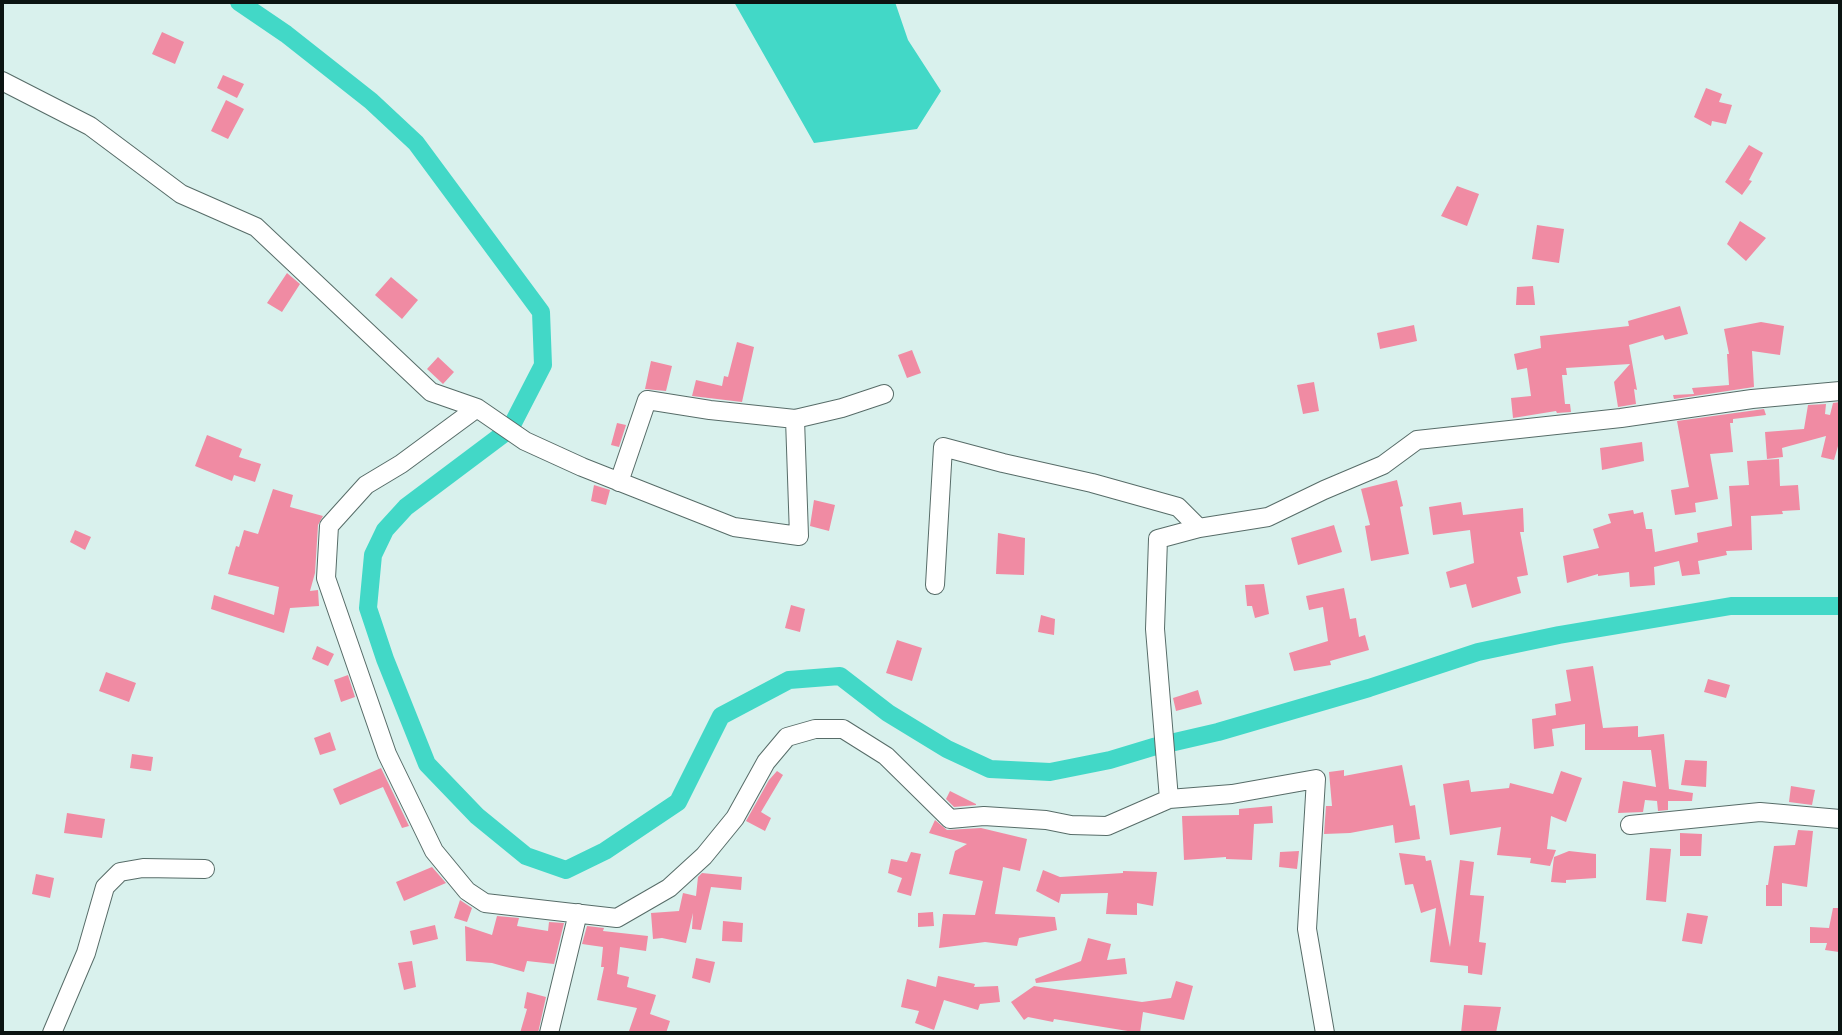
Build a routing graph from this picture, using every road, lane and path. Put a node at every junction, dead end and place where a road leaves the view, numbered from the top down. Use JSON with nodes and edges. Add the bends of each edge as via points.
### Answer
{"nodes":[{"id":1,"x":2,"y":81,"type":"edge"},
{"id":2,"x":1840,"y":391,"type":"edge"},
{"id":3,"x":884,"y":394,"type":"dead end"},
{"id":4,"x":477,"y":408,"type":"junction"},
{"id":5,"x":795,"y":419,"type":"junction"},
{"id":6,"x":619,"y":482,"type":"junction"},
{"id":7,"x":1199,"y":528,"type":"junction"},
{"id":8,"x":935,"y":585,"type":"dead end"},
{"id":9,"x":1169,"y":799,"type":"junction"},
{"id":10,"x":1840,"y":819,"type":"edge"},
{"id":11,"x":1629,"y":825,"type":"dead end"},
{"id":12,"x":205,"y":869,"type":"dead end"},
{"id":13,"x":578,"y":914,"type":"junction"},
{"id":14,"x":52,"y":1033,"type":"edge"},
{"id":15,"x":549,"y":1033,"type":"edge"},
{"id":16,"x":1325,"y":1033,"type":"edge"}],
"edges":[{"from":1,"to":4,"type":"street","via":[[90,126],[181,194],[256,227],[431,392]]},
{"from":2,"to":7,"type":"street","via":[[1417,440],[1383,465],[1268,517]]},
{"from":3,"to":5,"type":"street"},
{"from":4,"to":6,"type":"street","via":[[525,441]]},
{"from":4,"to":13,"type":"street","via":[[366,485],[329,526],[326,578],[387,754],[434,851],[467,891],[485,903]]},
{"from":5,"to":6,"type":"street","via":[[647,400]]},
{"from":5,"to":6,"type":"street","via":[[799,536],[734,527]]},
{"from":7,"to":8,"type":"street","via":[[1178,507],[943,447]]},
{"from":7,"to":9,"type":"street","via":[[1158,539],[1155,629]]},
{"from":9,"to":13,"type":"street","via":[[1107,825],[985,816],[950,820],[886,756],[843,729],[815,729],[787,737],[766,762],[735,818],[705,856],[669,888],[617,918]]},
{"from":9,"to":16,"type":"street","via":[[1232,794],[1316,779],[1307,929]]},
{"from":10,"to":11,"type":"street","via":[[1760,812]]},
{"from":12,"to":14,"type":"street","via":[[120,872],[105,887],[86,953]]},
{"from":13,"to":15,"type":"street"}]}
